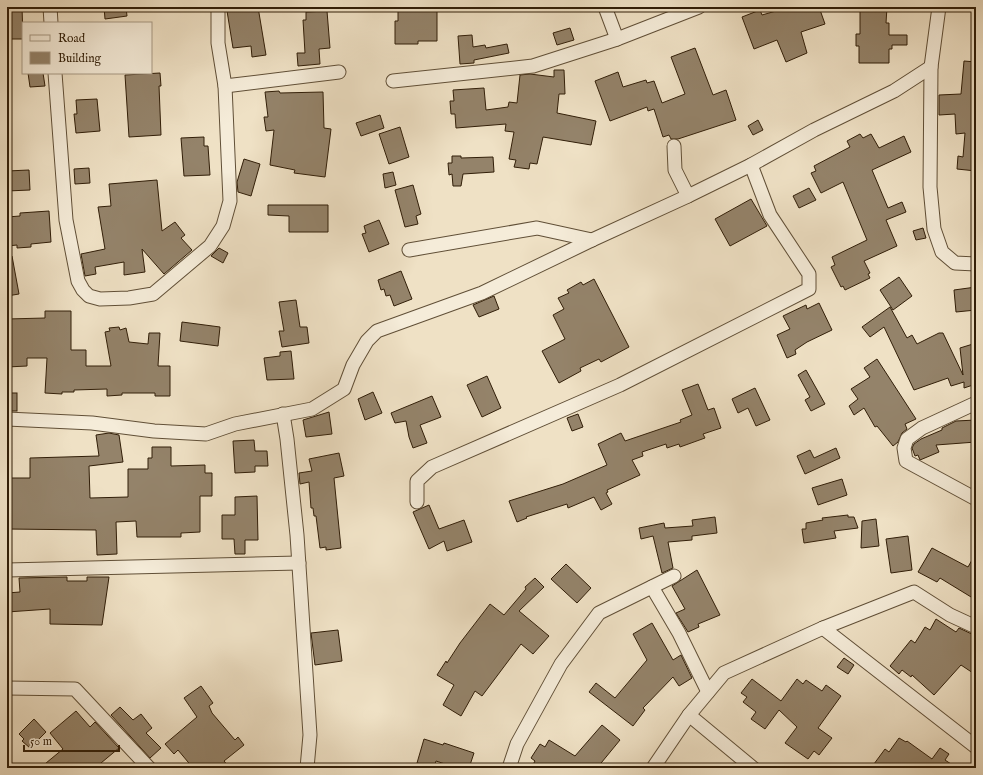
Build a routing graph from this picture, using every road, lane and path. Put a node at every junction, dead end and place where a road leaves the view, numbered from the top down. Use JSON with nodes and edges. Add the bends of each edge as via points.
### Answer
{"nodes":[{"id":1,"x":50,"y":7,"type":"edge"},
{"id":2,"x":218,"y":7,"type":"edge"},
{"id":3,"x":605,"y":7,"type":"edge"},
{"id":4,"x":699,"y":7,"type":"edge"},
{"id":5,"x":939,"y":7,"type":"edge"},
{"id":6,"x":51,"y":22,"type":"edge"},
{"id":7,"x":617,"y":39,"type":"junction"},
{"id":8,"x":931,"y":67,"type":"junction"},
{"id":9,"x":339,"y":72,"type":"dead end"},
{"id":10,"x":55,"y":74,"type":"edge"},
{"id":11,"x":393,"y":81,"type":"dead end"},
{"id":12,"x":225,"y":86,"type":"junction"},
{"id":13,"x":674,"y":146,"type":"dead end"},
{"id":14,"x":751,"y":165,"type":"junction"},
{"id":15,"x":688,"y":196,"type":"junction"},
{"id":16,"x":592,"y":240,"type":"junction"},
{"id":17,"x":409,"y":250,"type":"dead end"},
{"id":18,"x":976,"y":264,"type":"edge"},
{"id":19,"x":976,"y":403,"type":"edge"},
{"id":20,"x":283,"y":414,"type":"junction"},
{"id":21,"x":7,"y":419,"type":"edge"},
{"id":22,"x":976,"y":499,"type":"edge"},
{"id":23,"x":417,"y":502,"type":"dead end"},
{"id":24,"x":299,"y":563,"type":"junction"},
{"id":25,"x":7,"y":570,"type":"edge"},
{"id":26,"x":674,"y":576,"type":"dead end"},
{"id":27,"x":652,"y":587,"type":"junction"},
{"id":28,"x":976,"y":627,"type":"edge"},
{"id":29,"x":823,"y":628,"type":"junction"},
{"id":30,"x":7,"y":688,"type":"edge"},
{"id":31,"x":708,"y":692,"type":"junction"},
{"id":32,"x":689,"y":715,"type":"junction"},
{"id":33,"x":976,"y":747,"type":"edge"},
{"id":34,"x":149,"y":768,"type":"edge"},
{"id":35,"x":307,"y":768,"type":"edge"},
{"id":36,"x":509,"y":768,"type":"edge"},
{"id":37,"x":653,"y":768,"type":"edge"},
{"id":38,"x":753,"y":768,"type":"edge"}],
"edges":[{"from":1,"to":6,"type":"street"},
{"from":2,"to":12,"type":"street","via":[[218,43]]},
{"from":3,"to":7,"type":"street"},
{"from":4,"to":7,"type":"street"},
{"from":5,"to":8,"type":"street"},
{"from":7,"to":11,"type":"street","via":[[533,66]]},
{"from":8,"to":14,"type":"street","via":[[894,91],[814,130]]},
{"from":8,"to":18,"type":"street","via":[[930,187],[934,229],[942,252],[955,263]]},
{"from":9,"to":12,"type":"street"},
{"from":10,"to":12,"type":"street","via":[[69,242],[80,285],[89,296],[100,300],[153,294],[210,246],[223,226],[230,201]]},
{"from":13,"to":15,"type":"street","via":[[675,170]]},
{"from":14,"to":15,"type":"street"},
{"from":14,"to":23,"type":"street","via":[[770,215],[808,274],[808,289],[620,386],[432,467],[417,481]]},
{"from":15,"to":16,"type":"street"},
{"from":16,"to":17,"type":"street","via":[[537,228]]},
{"from":16,"to":20,"type":"street","via":[[482,293],[377,331],[367,341],[353,365],[344,389],[312,409]]},
{"from":19,"to":22,"type":"street","via":[[922,428],[906,439],[904,448],[906,461]]},
{"from":20,"to":21,"type":"street","via":[[235,424],[206,434],[154,431],[92,422]]},
{"from":20,"to":24,"type":"street"},
{"from":24,"to":25,"type":"street"},
{"from":24,"to":35,"type":"street","via":[[310,735]]},
{"from":26,"to":27,"type":"street"},
{"from":27,"to":31,"type":"street","via":[[679,633]]},
{"from":27,"to":36,"type":"street","via":[[599,613],[560,664],[517,744]]},
{"from":28,"to":29,"type":"street","via":[[950,615],[914,592]]},
{"from":29,"to":31,"type":"street","via":[[724,673]]},
{"from":29,"to":33,"type":"street"},
{"from":30,"to":34,"type":"street","via":[[75,689]]},
{"from":31,"to":32,"type":"street"},
{"from":32,"to":37,"type":"street"},
{"from":32,"to":38,"type":"street"}]}
